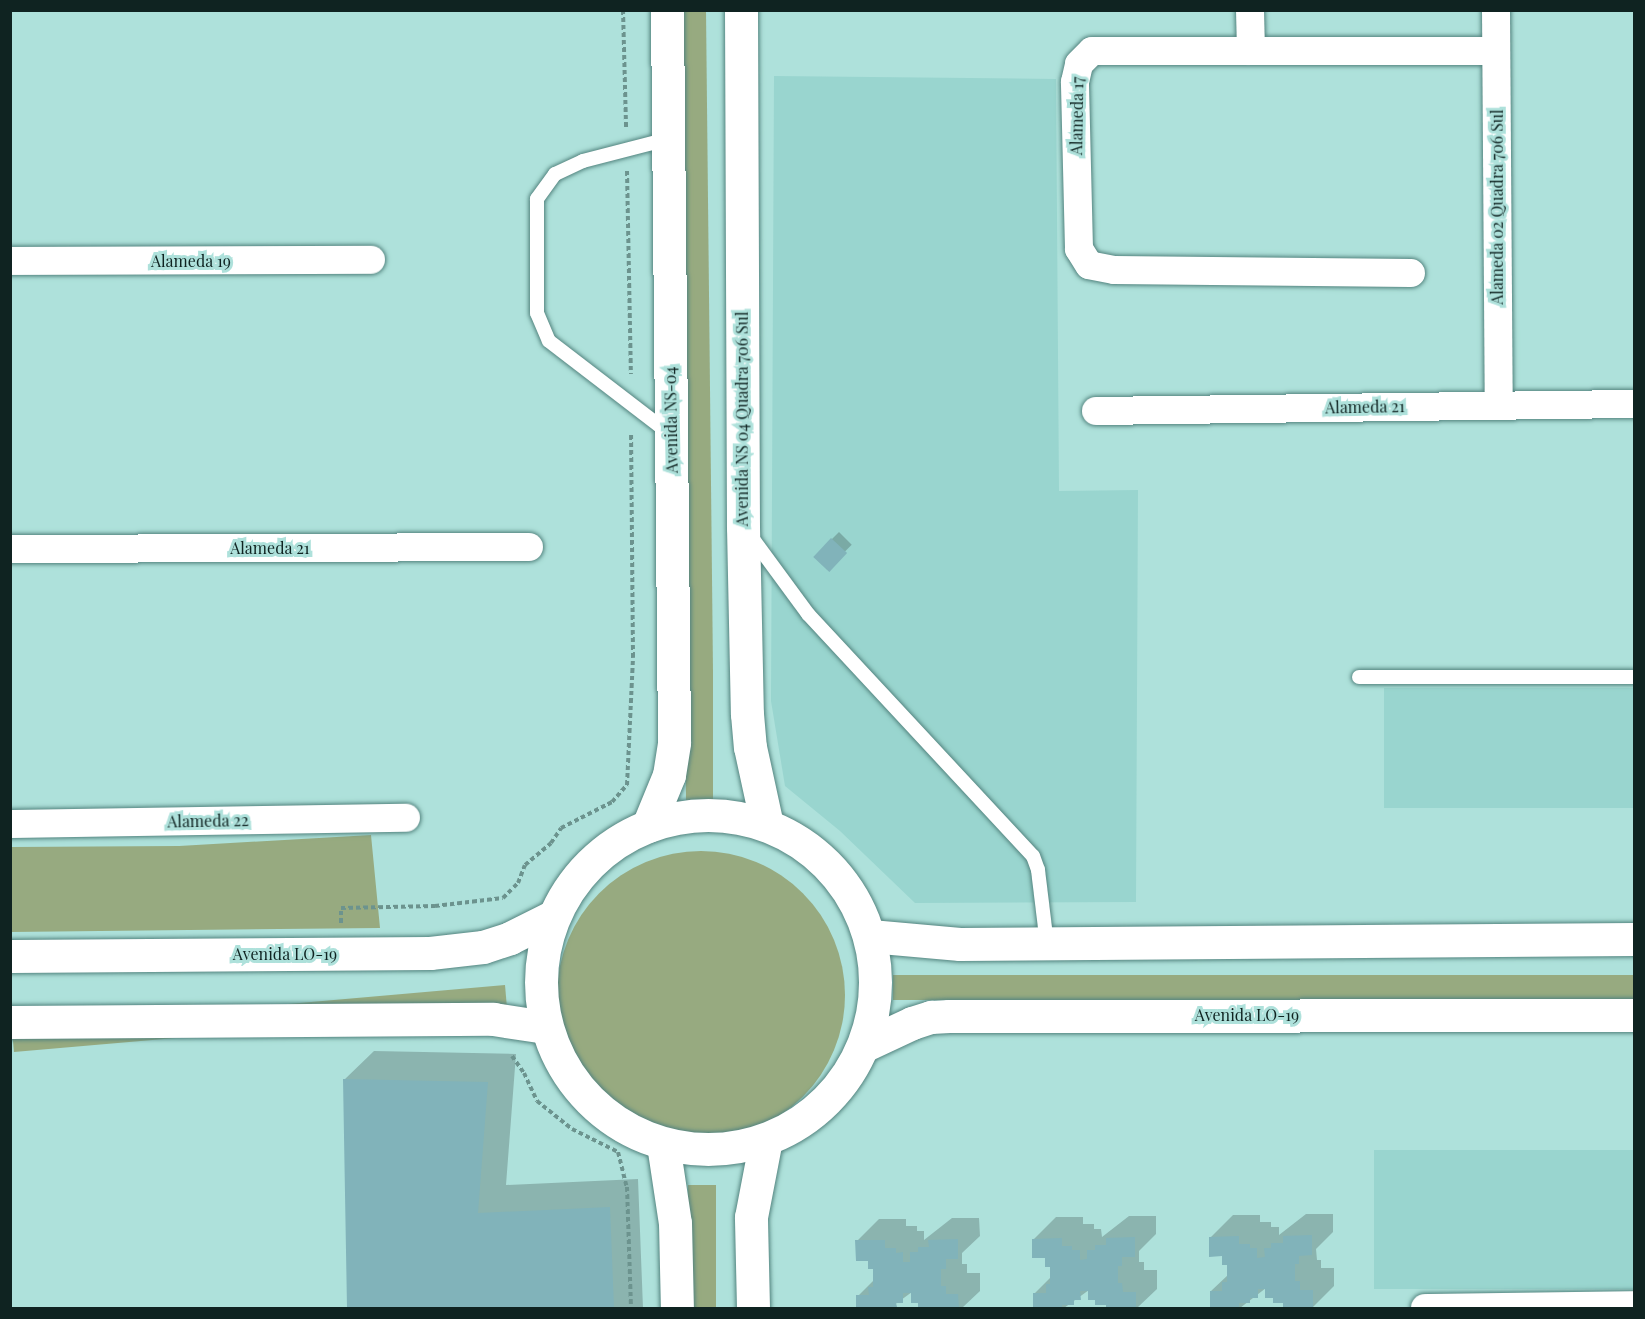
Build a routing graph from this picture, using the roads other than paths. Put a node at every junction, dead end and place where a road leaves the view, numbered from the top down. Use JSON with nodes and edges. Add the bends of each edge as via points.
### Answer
{"nodes":[{"id":1,"x":667,"y":10,"type":"edge"},
{"id":2,"x":741,"y":10,"type":"edge"},
{"id":3,"x":1250,"y":10,"type":"edge"},
{"id":4,"x":1496,"y":10,"type":"edge"},
{"id":5,"x":1251,"y":51,"type":"junction"},
{"id":6,"x":1496,"y":51,"type":"junction"},
{"id":7,"x":668,"y":139,"type":"junction"},
{"id":8,"x":371,"y":260,"type":"dead end"},
{"id":9,"x":10,"y":261,"type":"edge"},
{"id":10,"x":1412,"y":273,"type":"dead end"},
{"id":11,"x":1499,"y":404,"type":"junction"},
{"id":12,"x":1635,"y":404,"type":"edge"},
{"id":13,"x":1096,"y":411,"type":"dead end"},
{"id":14,"x":671,"y":435,"type":"junction"},
{"id":15,"x":743,"y":526,"type":"junction"},
{"id":16,"x":529,"y":547,"type":"dead end"},
{"id":17,"x":10,"y":549,"type":"edge"},
{"id":18,"x":1359,"y":678,"type":"dead end"},
{"id":19,"x":1635,"y":678,"type":"edge"},
{"id":20,"x":406,"y":818,"type":"dead end"},
{"id":21,"x":10,"y":824,"type":"edge"},
{"id":22,"x":767,"y":825,"type":"junction"},
{"id":23,"x":648,"y":826,"type":"junction"},
{"id":24,"x":552,"y":917,"type":"junction"},
{"id":25,"x":870,"y":936,"type":"junction"},
{"id":26,"x":1635,"y":939,"type":"edge"},
{"id":27,"x":1047,"y":944,"type":"junction"},
{"id":28,"x":10,"y":956,"type":"edge"},
{"id":29,"x":1635,"y":1015,"type":"edge"},
{"id":30,"x":10,"y":1022,"type":"edge"},
{"id":31,"x":546,"y":1027,"type":"junction"},
{"id":32,"x":864,"y":1045,"type":"junction"},
{"id":33,"x":766,"y":1139,"type":"junction"},
{"id":34,"x":663,"y":1144,"type":"junction"},
{"id":35,"x":1635,"y":1305,"type":"edge"},
{"id":36,"x":677,"y":1308,"type":"edge"},
{"id":37,"x":753,"y":1308,"type":"edge"},
{"id":38,"x":1425,"y":1308,"type":"edge"}],
"edges":[{"from":1,"to":7,"type":"main road","name":"Avenida NS-04"},
{"from":2,"to":15,"type":"main road","name":"Avenida NS 04 Quadra 706 Sul"},
{"from":3,"to":5,"type":"street"},
{"from":4,"to":6,"type":"street","name":"Alameda 02 Quadra 706 Sul"},
{"from":5,"to":6,"type":"street","name":"Alameda 17"},
{"from":5,"to":10,"type":"street","name":"Alameda 17","via":[[1092,51],[1079,64],[1075,82],[1079,249],[1089,265],[1114,270]]},
{"from":6,"to":11,"type":"street","name":"Alameda 02 Quadra 706 Sul"},
{"from":7,"to":14,"type":"main road","name":"Avenida NS-04"},
{"from":7,"to":14,"type":"lane","via":[[583,161],[555,174],[537,199],[537,313],[549,340]]},
{"from":8,"to":9,"type":"street","name":"Alameda 19"},
{"from":11,"to":12,"type":"street","name":"Alameda 21"},
{"from":11,"to":13,"type":"street","name":"Alameda 21"},
{"from":14,"to":23,"type":"main road","name":"Avenida NS-04","via":[[674,742],[669,775]]},
{"from":15,"to":22,"type":"main road","name":"Avenida NS 04 Quadra 706 Sul","via":[[749,736]]},
{"from":15,"to":27,"type":"lane","via":[[808,614],[1034,856]]},
{"from":16,"to":17,"type":"street","name":"Alameda 21"},
{"from":18,"to":19,"type":"lane"},
{"from":20,"to":21,"type":"street","name":"Alameda 22"},
{"from":22,"to":23,"type":"main road","via":[[707,815]]},
{"from":22,"to":25,"type":"main road","via":[[812,851],[848,889]]},
{"from":23,"to":24,"type":"main road","via":[[608,847],[576,878]]},
{"from":24,"to":28,"type":"main road","name":"Avenida LO-19","via":[[483,947],[430,953]]},
{"from":24,"to":31,"type":"main road","via":[[540,971],[540,1000]]},
{"from":25,"to":27,"type":"main road","via":[[960,944]]},
{"from":25,"to":32,"type":"main road","via":[[877,991]]},
{"from":26,"to":27,"type":"main road"},
{"from":29,"to":32,"type":"main road","name":"Avenida LO-19","via":[[949,1016],[912,1023]]},
{"from":30,"to":31,"type":"main road","via":[[493,1019]]},
{"from":31,"to":34,"type":"main road","via":[[589,1101]]},
{"from":32,"to":33,"type":"main road","via":[[841,1085],[808,1118]]},
{"from":33,"to":34,"type":"main road","via":[[732,1148],[697,1149]]},
{"from":33,"to":37,"type":"main road","via":[[751,1218]]},
{"from":34,"to":36,"type":"main road","via":[[675,1223]]},
{"from":35,"to":38,"type":"street"}]}
